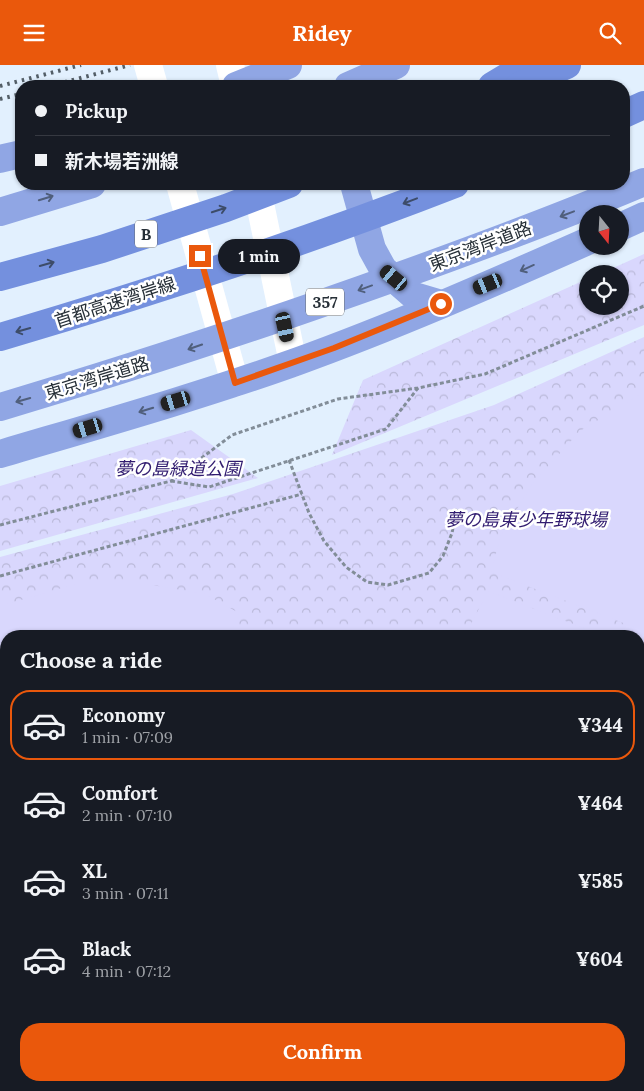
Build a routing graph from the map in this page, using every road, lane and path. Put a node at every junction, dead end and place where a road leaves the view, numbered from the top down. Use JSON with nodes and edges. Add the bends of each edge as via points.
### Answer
{"nodes":[{"id":1,"x":148,"y":65,"type":"edge"},
{"id":2,"x":230,"y":65,"type":"edge"},
{"id":3,"x":288,"y":65,"type":"edge"},
{"id":4,"x":362,"y":65,"type":"edge"},
{"id":5,"x":396,"y":65,"type":"edge"},
{"id":6,"x":526,"y":65,"type":"edge"},
{"id":7,"x":567,"y":65,"type":"edge"},
{"id":8,"x":152,"y":80,"type":"edge"},
{"id":9,"x":234,"y":80,"type":"edge"},
{"id":10,"x":251,"y":80,"type":"edge"},
{"id":11,"x":353,"y":80,"type":"edge"},
{"id":12,"x":363,"y":80,"type":"edge"},
{"id":13,"x":502,"y":80,"type":"edge"},
{"id":14,"x":533,"y":80,"type":"edge"},
{"id":15,"x":644,"y":105,"type":"edge"},
{"id":16,"x":630,"y":111,"type":"edge"},
{"id":17,"x":15,"y":155,"type":"edge"},
{"id":18,"x":0,"y":159,"type":"edge"},
{"id":19,"x":644,"y":182,"type":"edge"},
{"id":20,"x":630,"y":188,"type":"edge"},
{"id":21,"x":72,"y":190,"type":"edge"},
{"id":22,"x":182,"y":190,"type":"edge"},
{"id":23,"x":257,"y":190,"type":"edge"},
{"id":24,"x":273,"y":190,"type":"edge"},
{"id":25,"x":356,"y":190,"type":"edge"},
{"id":26,"x":439,"y":190,"type":"edge"},
{"id":27,"x":624,"y":190,"type":"edge"},
{"id":28,"x":0,"y":212,"type":"edge"},
{"id":29,"x":644,"y":216,"type":"edge"},
{"id":30,"x":629,"y":223,"type":"edge"},
{"id":31,"x":579,"y":245,"type":"edge"},
{"id":32,"x":0,"y":277,"type":"edge"},
{"id":33,"x":441,"y":304,"type":"junction"},
{"id":34,"x":644,"y":306,"type":"edge"},
{"id":35,"x":0,"y":337,"type":"edge"},
{"id":36,"x":293,"y":363,"type":"junction"},
{"id":37,"x":235,"y":383,"type":"junction"},
{"id":38,"x":418,"y":388,"type":"junction"},
{"id":39,"x":0,"y":407,"type":"edge"},
{"id":40,"x":0,"y":454,"type":"edge"},
{"id":41,"x":289,"y":460,"type":"junction"},
{"id":42,"x":170,"y":481,"type":"junction"},
{"id":43,"x":302,"y":494,"type":"junction"},
{"id":44,"x":457,"y":507,"type":"dead end"},
{"id":45,"x":0,"y":525,"type":"edge"},
{"id":46,"x":0,"y":576,"type":"edge"}],
"edges":[{"from":1,"to":8,"type":"street"},
{"from":2,"to":9,"type":"street"},
{"from":3,"to":10,"type":"highway"},
{"from":4,"to":11,"type":"highway"},
{"from":5,"to":12,"type":"highway"},
{"from":6,"to":13,"type":"highway"},
{"from":7,"to":14,"type":"highway"},
{"from":15,"to":16,"type":"highway"},
{"from":17,"to":18,"type":"highway"},
{"from":19,"to":20,"type":"highway","name":"東京湾岸道路","number":"357","one_way":true},
{"from":28,"to":21,"type":"highway","one_way":true},
{"from":22,"to":37,"type":"street"},
{"from":23,"to":36,"type":"street"},
{"from":32,"to":24,"type":"highway","number":"B","one_way":true,"via":[[102,249]]},
{"from":25,"to":33,"type":"highway","via":[[372,249],[383,269],[414,295]]},
{"from":26,"to":35,"type":"highway","name":"首都高速湾岸線","one_way":true,"via":[[238,262]]},
{"from":27,"to":39,"type":"highway","name":"東京湾岸道路","number":"357","one_way":true,"via":[[348,294],[152,361]]},
{"from":29,"to":30,"type":"highway"},
{"from":31,"to":33,"type":"highway","one_way":true},
{"from":33,"to":36,"type":"highway"},
{"from":34,"to":38,"type":"path","via":[[485,374]]},
{"from":36,"to":37,"type":"highway"},
{"from":37,"to":40,"type":"highway","one_way":true},
{"from":38,"to":41,"type":"path","via":[[386,429]]},
{"from":38,"to":42,"type":"path","via":[[338,399],[232,435]]},
{"from":41,"to":42,"type":"path","via":[[210,487]]},
{"from":41,"to":43,"type":"path"},
{"from":42,"to":45,"type":"path"},
{"from":43,"to":44,"type":"path","via":[[324,541],[346,567],[367,582],[388,585],[429,573],[443,556]]},
{"from":43,"to":46,"type":"path"}]}
